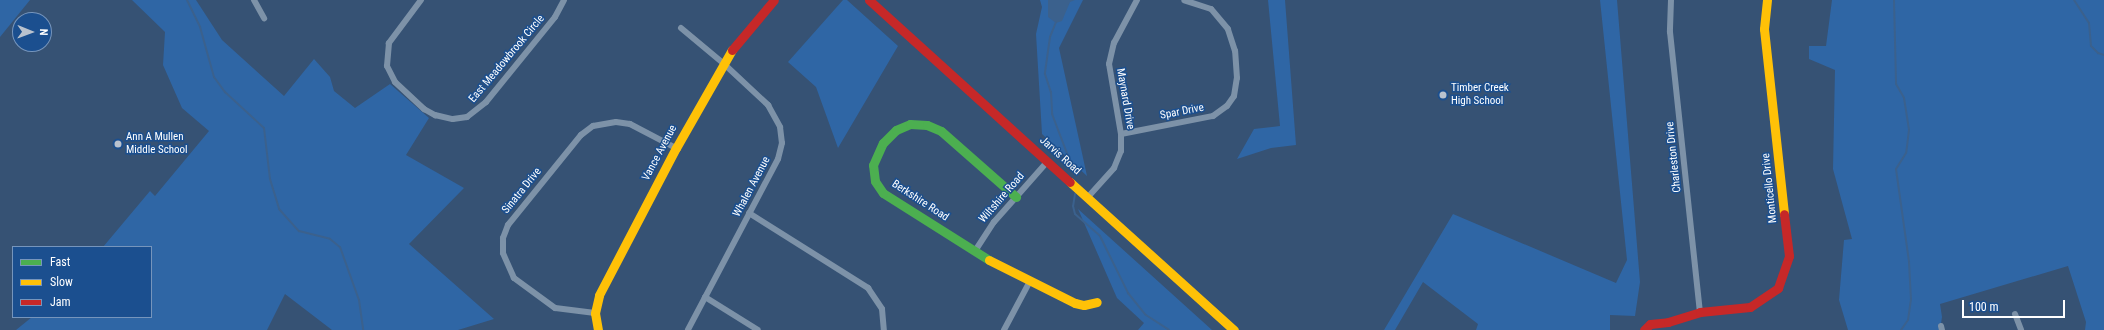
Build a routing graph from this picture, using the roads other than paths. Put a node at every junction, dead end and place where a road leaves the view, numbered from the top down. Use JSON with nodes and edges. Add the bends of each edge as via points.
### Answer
{"nodes":[{"id":1,"x":254,"y":0,"type":"edge"},
{"id":2,"x":421,"y":0,"type":"edge"},
{"id":3,"x":564,"y":0,"type":"edge"},
{"id":4,"x":774,"y":0,"type":"edge"},
{"id":5,"x":869,"y":0,"type":"edge"},
{"id":6,"x":1138,"y":0,"type":"edge"},
{"id":7,"x":1184,"y":0,"type":"edge"},
{"id":8,"x":1671,"y":0,"type":"edge"},
{"id":9,"x":1767,"y":0,"type":"edge"},
{"id":10,"x":264,"y":18,"type":"dead end"},
{"id":11,"x":681,"y":28,"type":"dead end"},
{"id":12,"x":723,"y":63,"type":"junction"},
{"id":13,"x":1121,"y":134,"type":"junction"},
{"id":14,"x":676,"y":148,"type":"junction"},
{"id":15,"x":1048,"y":161,"type":"junction"},
{"id":16,"x":1016,"y":197,"type":"junction"},
{"id":17,"x":1088,"y":197,"type":"junction"},
{"id":18,"x":749,"y":213,"type":"junction"},
{"id":19,"x":975,"y":251,"type":"junction"},
{"id":20,"x":1030,"y":281,"type":"junction"},
{"id":21,"x":705,"y":297,"type":"junction"},
{"id":22,"x":1097,"y":302,"type":"dead end"},
{"id":23,"x":1700,"y":312,"type":"junction"},
{"id":24,"x":595,"y":313,"type":"junction"},
{"id":25,"x":2015,"y":314,"type":"dead end"},
{"id":26,"x":598,"y":330,"type":"edge"},
{"id":27,"x":688,"y":330,"type":"edge"},
{"id":28,"x":758,"y":330,"type":"edge"},
{"id":29,"x":884,"y":330,"type":"edge"},
{"id":30,"x":1004,"y":330,"type":"edge"},
{"id":31,"x":1234,"y":330,"type":"edge"},
{"id":32,"x":1644,"y":330,"type":"edge"},
{"id":33,"x":2021,"y":330,"type":"edge"}],
"edges":[{"from":1,"to":10,"type":"street"},
{"from":2,"to":3,"type":"street","name":"East Meadowbrook Circle","via":[[388,44],[387,66],[395,82],[424,108],[435,115],[453,120],[467,116],[486,102],[555,17]]},
{"from":4,"to":12,"type":"street","name":"Vance Avenue"},
{"from":5,"to":15,"type":"street","name":"Jarvis Road"},
{"from":6,"to":13,"type":"street","name":"Maynard Drive","via":[[1114,43],[1109,64]]},
{"from":7,"to":13,"type":"street","name":"Spar Drive","via":[[1211,9],[1228,29],[1234,44],[1237,78],[1234,96],[1227,106],[1213,116]]},
{"from":8,"to":23,"type":"street","name":"Charleston Drive","via":[[1670,32]]},
{"from":9,"to":23,"type":"street","name":"Monticello Drive","via":[[1764,29],[1789,256],[1778,288],[1764,300],[1750,307]]},
{"from":11,"to":12,"type":"street","name":"Whalen Avenue"},
{"from":12,"to":14,"type":"street","name":"Vance Avenue"},
{"from":12,"to":18,"type":"street","name":"Whalen Avenue","via":[[772,111],[781,131],[782,143],[778,159]]},
{"from":13,"to":17,"type":"street","name":"Maynard Drive","via":[[1121,151],[1117,162]]},
{"from":14,"to":24,"type":"street","name":"Vance Avenue","via":[[599,295]]},
{"from":14,"to":24,"type":"street","name":"Sinatra Drive","via":[[630,124],[616,122],[593,126],[581,135],[508,225],[503,238],[503,253],[514,278],[555,308]]},
{"from":15,"to":16,"type":"street","name":"Wiltshire Road"},
{"from":15,"to":17,"type":"street","name":"Jarvis Road"},
{"from":16,"to":19,"type":"street","name":"Wiltshire Road","via":[[990,227]]},
{"from":16,"to":19,"type":"street","name":"Berkshire Road","via":[[936,128],[910,124],[887,137],[873,165],[874,176],[880,189]]},
{"from":17,"to":31,"type":"street","name":"Jarvis Road"},
{"from":18,"to":21,"type":"street","name":"Whalen Avenue"},
{"from":18,"to":29,"type":"street","via":[[868,288],[882,309]]},
{"from":19,"to":20,"type":"street","name":"Berkshire Road"},
{"from":20,"to":22,"type":"street","name":"Berkshire Road","via":[[1077,304]]},
{"from":20,"to":30,"type":"street"},
{"from":21,"to":27,"type":"street","name":"Whalen Avenue"},
{"from":21,"to":28,"type":"street"},
{"from":23,"to":32,"type":"street","name":"Monticello Drive","via":[[1668,322],[1650,324]]},
{"from":24,"to":26,"type":"street","name":"Vance Avenue"},
{"from":25,"to":33,"type":"street"}]}
